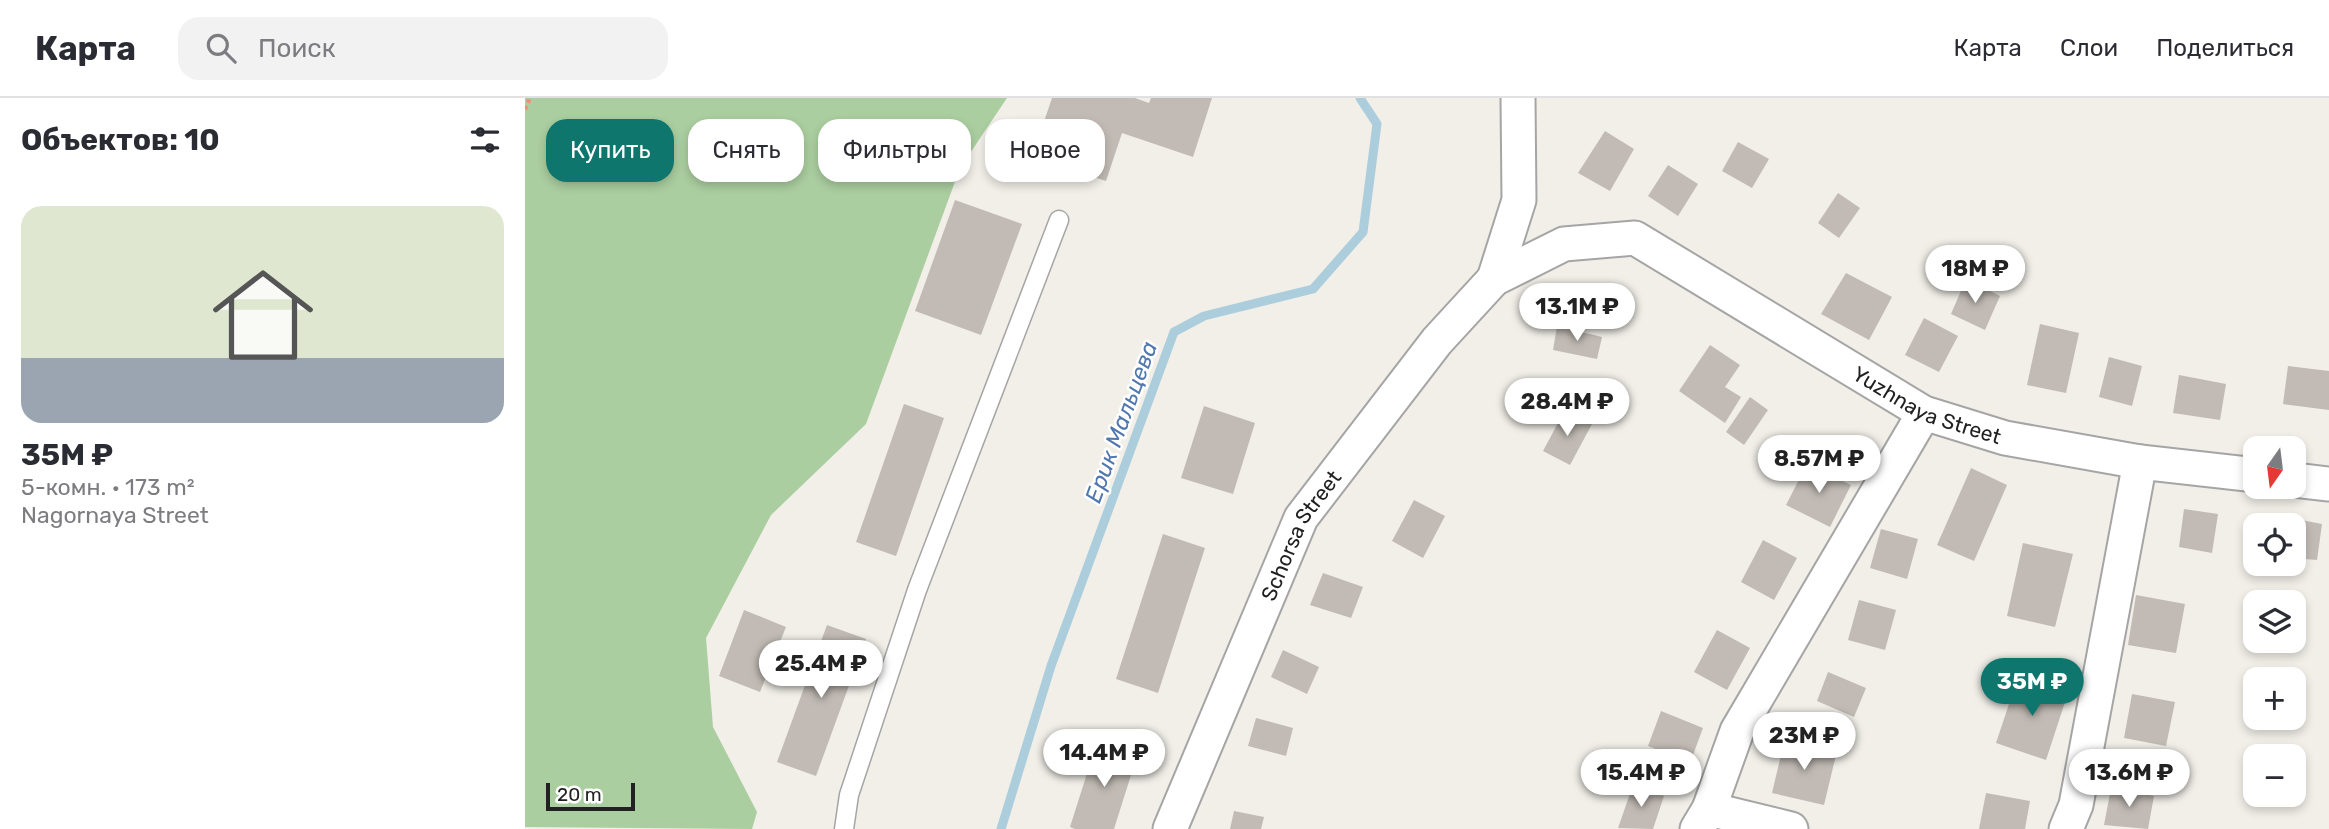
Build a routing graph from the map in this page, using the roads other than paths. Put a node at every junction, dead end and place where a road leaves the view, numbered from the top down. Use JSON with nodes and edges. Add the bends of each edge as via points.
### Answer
{"nodes":[{"id":1,"x":1518,"y":98,"type":"edge"},
{"id":2,"x":1059,"y":220,"type":"dead end"},
{"id":3,"x":1635,"y":238,"type":"joint"},
{"id":4,"x":1494,"y":279,"type":"junction"},
{"id":5,"x":1924,"y":413,"type":"junction"},
{"id":6,"x":2140,"y":462,"type":"junction"},
{"id":7,"x":2243,"y":474,"type":"edge"},
{"id":8,"x":2307,"y":481,"type":"edge"},
{"id":9,"x":2329,"y":484,"type":"edge"},
{"id":10,"x":1703,"y":819,"type":"edge"},
{"id":11,"x":844,"y":829,"type":"edge"},
{"id":12,"x":1170,"y":829,"type":"edge"},
{"id":13,"x":1791,"y":829,"type":"edge"},
{"id":14,"x":2066,"y":829,"type":"edge"}],
"edges":[{"from":1,"to":4,"type":"street","name":"Schorsa Street","via":[[1519,200]]},
{"from":2,"to":11,"type":"lane","via":[[917,590],[849,795]]},
{"from":3,"to":4,"type":"street","name":"Schorsa Street","via":[[1564,244]]},
{"from":3,"to":5,"type":"street","name":"Yuzhnaya Street"},
{"from":4,"to":12,"type":"street","name":"Schorsa Street","via":[[1437,341],[1301,518]]},
{"from":5,"to":6,"type":"street","name":"Yuzhnaya Street","via":[[2005,438]]},
{"from":5,"to":10,"type":"street","via":[[1737,732]]},
{"from":6,"to":7,"type":"street","name":"Yuzhnaya Street"},
{"from":6,"to":14,"type":"street","via":[[2076,805]]},
{"from":8,"to":9,"type":"street"},
{"from":10,"to":13,"type":"street"}]}
